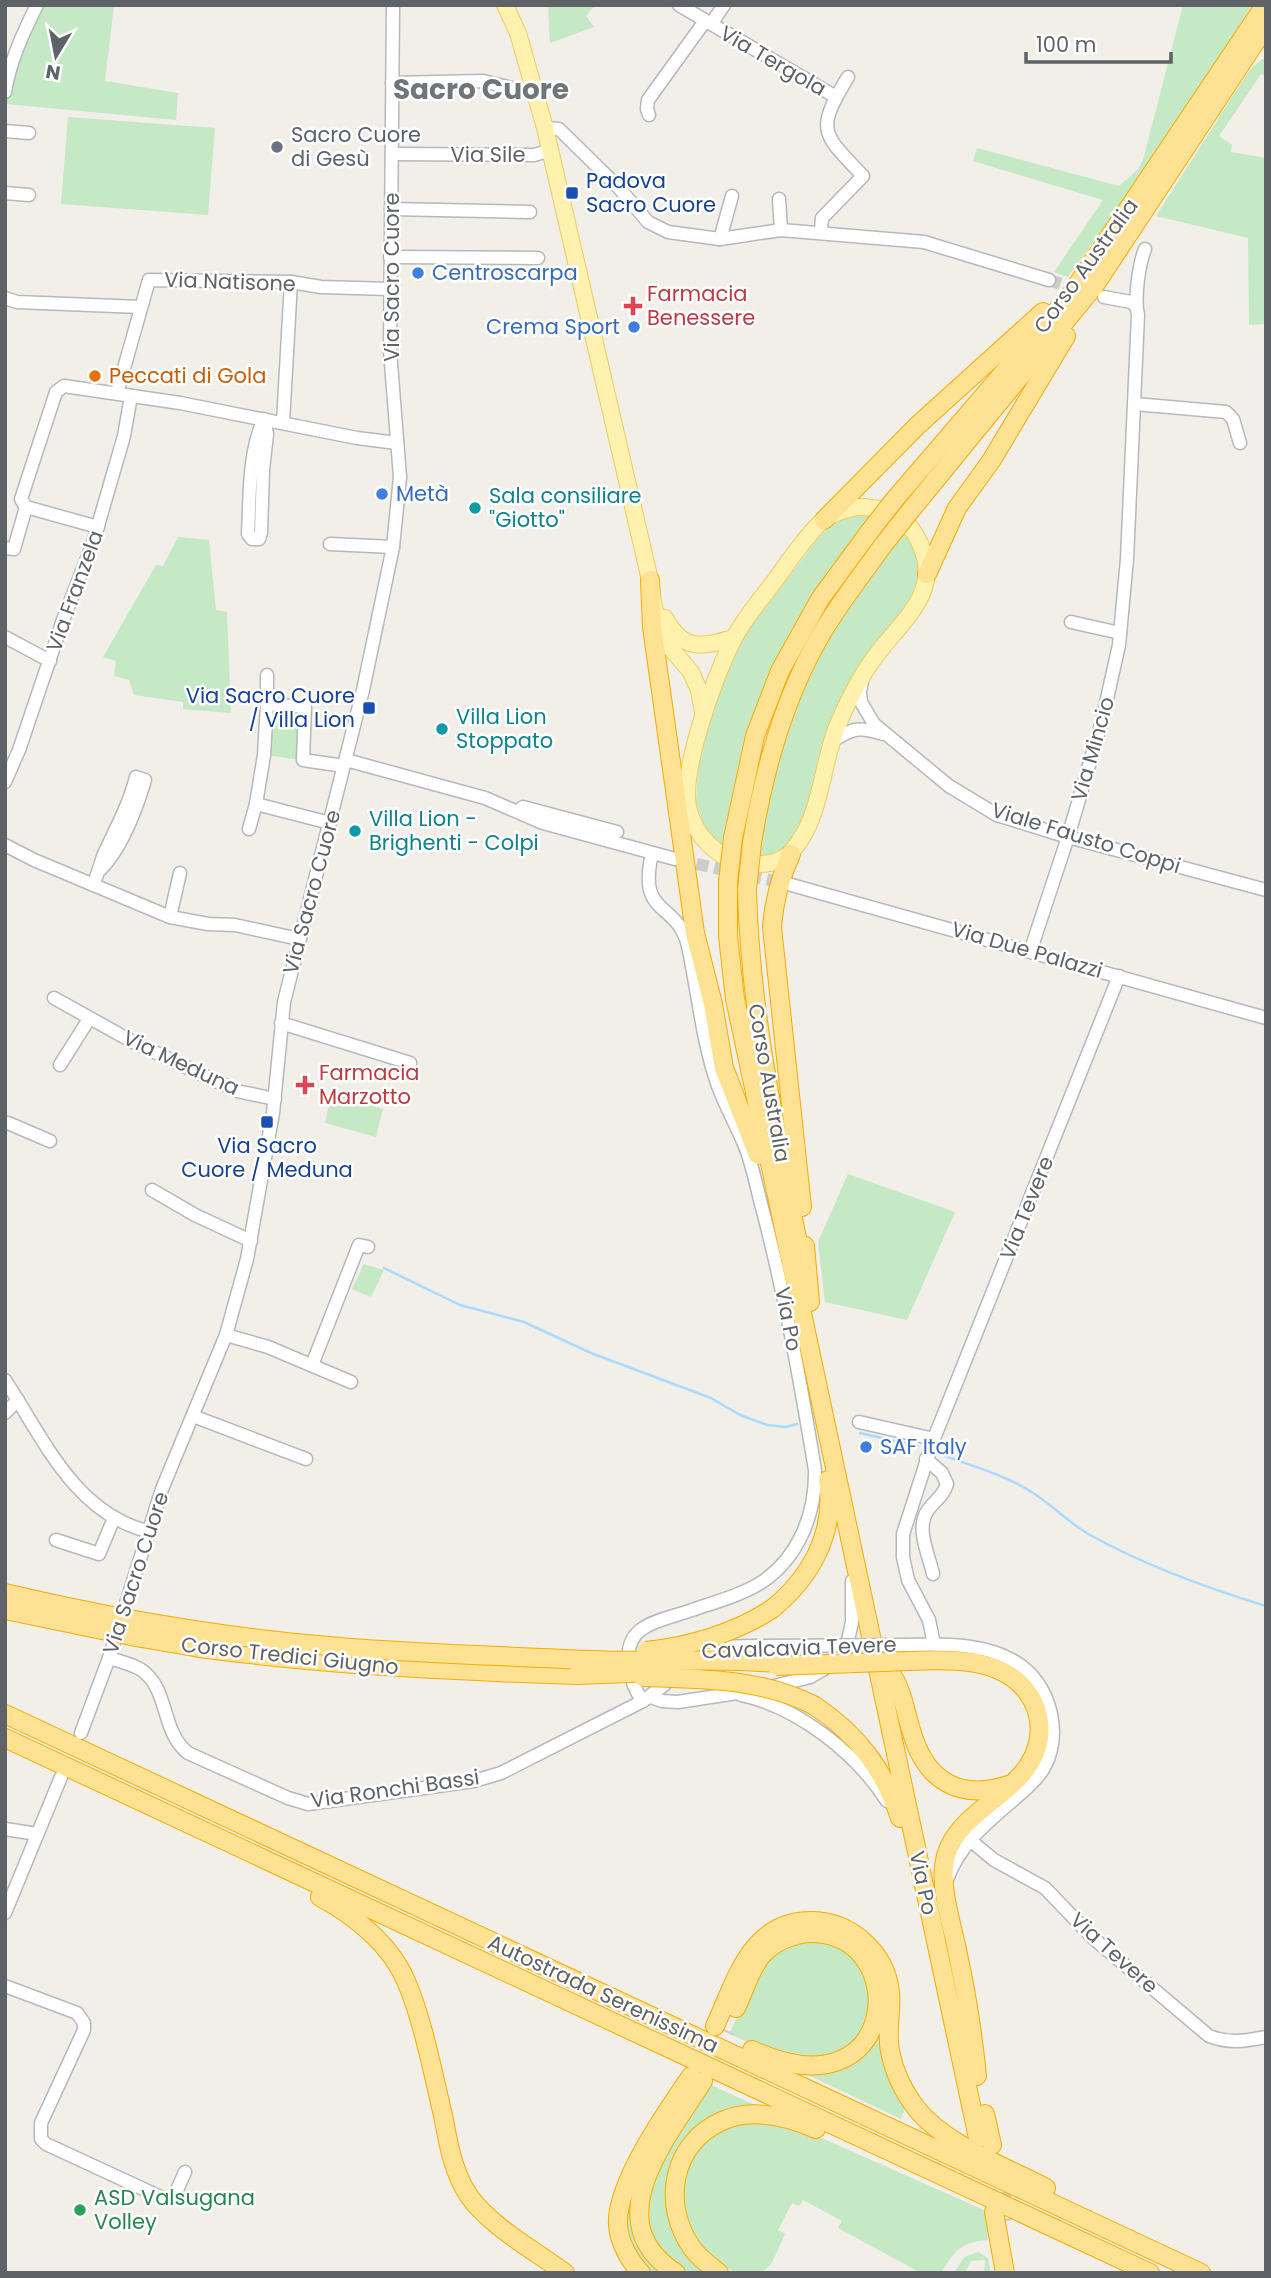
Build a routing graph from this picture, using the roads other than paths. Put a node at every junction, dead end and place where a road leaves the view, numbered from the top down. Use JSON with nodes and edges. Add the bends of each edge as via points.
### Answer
{"nodes":[{"id":1,"x":37,"y":5,"type":"edge"},
{"id":2,"x":393,"y":5,"type":"edge"},
{"id":3,"x":505,"y":5,"type":"edge"},
{"id":4,"x":679,"y":5,"type":"edge"},
{"id":5,"x":724,"y":5,"type":"edge"},
{"id":6,"x":1265,"y":5,"type":"edge"},
{"id":7,"x":708,"y":22,"type":"junction"},
{"id":8,"x":1266,"y":26,"type":"edge"},
{"id":9,"x":848,"y":77,"type":"dead end"},
{"id":10,"x":392,"y":83,"type":"junction"},
{"id":11,"x":524,"y":91,"type":"dead end"},
{"id":12,"x":5,"y":93,"type":"edge"},
{"id":13,"x":836,"y":97,"type":"junction"},
{"id":14,"x":649,"y":115,"type":"dead end"},
{"id":15,"x":545,"y":128,"type":"junction"},
{"id":16,"x":5,"y":131,"type":"edge"},
{"id":17,"x":29,"y":133,"type":"dead end"},
{"id":18,"x":541,"y":153,"type":"dead end"},
{"id":19,"x":392,"y":154,"type":"junction"},
{"id":20,"x":5,"y":193,"type":"edge"},
{"id":21,"x":29,"y":195,"type":"dead end"},
{"id":22,"x":732,"y":196,"type":"dead end"},
{"id":23,"x":779,"y":199,"type":"dead end"},
{"id":24,"x":391,"y":209,"type":"junction"},
{"id":25,"x":530,"y":212,"type":"dead end"},
{"id":26,"x":780,"y":230,"type":"junction"},
{"id":27,"x":1115,"y":231,"type":"junction"},
{"id":28,"x":821,"y":232,"type":"junction"},
{"id":29,"x":720,"y":239,"type":"junction"},
{"id":30,"x":1145,"y":248,"type":"dead end"},
{"id":31,"x":390,"y":257,"type":"junction"},
{"id":32,"x":538,"y":258,"type":"dead end"},
{"id":33,"x":1049,"y":280,"type":"tunnel mouth"},
{"id":34,"x":291,"y":282,"type":"junction"},
{"id":35,"x":390,"y":289,"type":"junction"},
{"id":36,"x":1099,"y":291,"type":"junction"},
{"id":37,"x":5,"y":298,"type":"edge"},
{"id":38,"x":1136,"y":306,"type":"junction"},
{"id":39,"x":140,"y":307,"type":"junction"},
{"id":40,"x":117,"y":393,"type":"junction"},
{"id":41,"x":131,"y":396,"type":"junction"},
{"id":42,"x":1135,"y":404,"type":"junction"},
{"id":43,"x":264,"y":419,"type":"junction"},
{"id":44,"x":283,"y":422,"type":"junction"},
{"id":45,"x":397,"y":443,"type":"junction"},
{"id":46,"x":1240,"y":443,"type":"dead end"},
{"id":47,"x":26,"y":507,"type":"junction"},
{"id":48,"x":824,"y":520,"type":"junction"},
{"id":49,"x":98,"y":527,"type":"junction"},
{"id":50,"x":330,"y":544,"type":"dead end"},
{"id":51,"x":393,"y":547,"type":"junction"},
{"id":52,"x":9,"y":548,"type":"edge"},
{"id":53,"x":927,"y":574,"type":"junction"},
{"id":54,"x":650,"y":580,"type":"junction"},
{"id":55,"x":1071,"y":622,"type":"dead end"},
{"id":56,"x":1120,"y":633,"type":"junction"},
{"id":57,"x":5,"y":637,"type":"edge"},
{"id":58,"x":734,"y":638,"type":"junction"},
{"id":59,"x":50,"y":661,"type":"junction"},
{"id":60,"x":863,"y":672,"type":"junction"},
{"id":61,"x":267,"y":675,"type":"dead end"},
{"id":62,"x":267,"y":704,"type":"junction"},
{"id":63,"x":703,"y":715,"type":"junction"},
{"id":64,"x":887,"y":736,"type":"junction"},
{"id":65,"x":831,"y":742,"type":"junction"},
{"id":66,"x":345,"y":763,"type":"junction"},
{"id":67,"x":5,"y":782,"type":"edge"},
{"id":68,"x":256,"y":804,"type":"junction"},
{"id":69,"x":688,"y":806,"type":"junction"},
{"id":70,"x":517,"y":811,"type":"junction"},
{"id":71,"x":330,"y":823,"type":"junction"},
{"id":72,"x":249,"y":829,"type":"dead end"},
{"id":73,"x":617,"y":832,"type":"dead end"},
{"id":74,"x":1068,"y":837,"type":"junction"},
{"id":75,"x":5,"y":845,"type":"edge"},
{"id":76,"x":791,"y":853,"type":"junction"},
{"id":77,"x":652,"y":854,"type":"junction"},
{"id":78,"x":674,"y":859,"type":"tunnel mouth"},
{"id":79,"x":100,"y":870,"type":"junction"},
{"id":80,"x":180,"y":873,"type":"dead end"},
{"id":81,"x":788,"y":884,"type":"tunnel mouth"},
{"id":82,"x":93,"y":885,"type":"junction"},
{"id":83,"x":1266,"y":890,"type":"edge"},
{"id":84,"x":170,"y":917,"type":"junction"},
{"id":85,"x":299,"y":939,"type":"junction"},
{"id":86,"x":1033,"y":943,"type":"dead end"},
{"id":87,"x":1119,"y":976,"type":"junction"},
{"id":88,"x":54,"y":998,"type":"dead end"},
{"id":89,"x":713,"y":1004,"type":"junction"},
{"id":90,"x":1266,"y":1018,"type":"edge"},
{"id":91,"x":89,"y":1019,"type":"junction"},
{"id":92,"x":281,"y":1023,"type":"junction"},
{"id":93,"x":410,"y":1063,"type":"dead end"},
{"id":94,"x":60,"y":1065,"type":"dead end"},
{"id":95,"x":275,"y":1099,"type":"junction"},
{"id":96,"x":7,"y":1121,"type":"edge"},
{"id":97,"x":5,"y":1138,"type":"edge"},
{"id":98,"x":50,"y":1141,"type":"dead end"},
{"id":99,"x":152,"y":1190,"type":"dead end"},
{"id":100,"x":251,"y":1241,"type":"junction"},
{"id":101,"x":368,"y":1247,"type":"dead end"},
{"id":102,"x":789,"y":1258,"type":"junction"},
{"id":103,"x":810,"y":1302,"type":"junction"},
{"id":104,"x":226,"y":1335,"type":"junction"},
{"id":105,"x":812,"y":1362,"type":"junction"},
{"id":106,"x":312,"y":1365,"type":"junction"},
{"id":107,"x":5,"y":1380,"type":"edge"},
{"id":108,"x":351,"y":1382,"type":"dead end"},
{"id":109,"x":18,"y":1400,"type":"junction"},
{"id":110,"x":5,"y":1413,"type":"edge"},
{"id":111,"x":193,"y":1416,"type":"junction"},
{"id":112,"x":859,"y":1422,"type":"dead end"},
{"id":113,"x":934,"y":1439,"type":"junction"},
{"id":114,"x":306,"y":1459,"type":"dead end"},
{"id":115,"x":926,"y":1459,"type":"junction"},
{"id":116,"x":114,"y":1518,"type":"junction"},
{"id":117,"x":147,"y":1531,"type":"junction"},
{"id":118,"x":56,"y":1540,"type":"dead end"},
{"id":119,"x":851,"y":1541,"type":"junction"},
{"id":120,"x":933,"y":1574,"type":"dead end"},
{"id":121,"x":5,"y":1593,"type":"edge"},
{"id":122,"x":5,"y":1610,"type":"edge"},
{"id":123,"x":883,"y":1639,"type":"dead end"},
{"id":124,"x":933,"y":1644,"type":"junction"},
{"id":125,"x":908,"y":1653,"type":"junction"},
{"id":126,"x":506,"y":1656,"type":"junction"},
{"id":127,"x":109,"y":1658,"type":"junction"},
{"id":128,"x":785,"y":1664,"type":"junction"},
{"id":129,"x":577,"y":1675,"type":"junction"},
{"id":130,"x":730,"y":1693,"type":"junction"},
{"id":131,"x":647,"y":1699,"type":"junction"},
{"id":132,"x":5,"y":1714,"type":"edge"},
{"id":133,"x":81,"y":1733,"type":"dead end"},
{"id":134,"x":5,"y":1738,"type":"edge"},
{"id":135,"x":59,"y":1781,"type":"dead end"},
{"id":136,"x":1011,"y":1784,"type":"junction"},
{"id":137,"x":900,"y":1819,"type":"junction"},
{"id":138,"x":5,"y":1829,"type":"edge"},
{"id":139,"x":37,"y":1834,"type":"junction"},
{"id":140,"x":970,"y":1840,"type":"junction"},
{"id":141,"x":237,"y":1846,"type":"junction"},
{"id":142,"x":945,"y":1886,"type":"junction"},
{"id":143,"x":5,"y":1913,"type":"edge"},
{"id":144,"x":932,"y":1925,"type":"junction"},
{"id":145,"x":573,"y":1980,"type":"junction"},
{"id":146,"x":5,"y":1986,"type":"edge"},
{"id":147,"x":1266,"y":2037,"type":"edge"},
{"id":148,"x":976,"y":2076,"type":"junction"},
{"id":149,"x":899,"y":2156,"type":"junction"},
{"id":150,"x":185,"y":2172,"type":"dead end"},
{"id":151,"x":1000,"y":2217,"type":"tunnel mouth"},
{"id":152,"x":1015,"y":2272,"type":"edge"},
{"id":153,"x":565,"y":2273,"type":"edge"},
{"id":154,"x":641,"y":2273,"type":"edge"},
{"id":155,"x":676,"y":2273,"type":"edge"},
{"id":156,"x":719,"y":2273,"type":"edge"},
{"id":157,"x":1150,"y":2273,"type":"edge"},
{"id":158,"x":1201,"y":2273,"type":"edge"},
{"id":159,"x":1207,"y":2273,"type":"edge"}],
"edges":[{"from":1,"to":12,"type":"street","via":[[21,36]]},
{"from":2,"to":10,"type":"street","name":"Via Sacro Cuore"},
{"from":3,"to":15,"type":"main road","via":[[518,33]]},
{"from":4,"to":7,"type":"street","name":"Via Tergola"},
{"from":5,"to":7,"type":"street","name":"Via Tergola"},
{"from":6,"to":27,"type":"highway","name":"Corso Australia"},
{"from":7,"to":13,"type":"street","name":"Via Tergola"},
{"from":7,"to":14,"type":"street","name":"Via Tergola","via":[[648,100]]},
{"from":8,"to":36,"type":"highway","name":"Corso Australia"},
{"from":9,"to":13,"type":"street","name":"Via Tergola"},
{"from":10,"to":11,"type":"street","via":[[483,81]]},
{"from":10,"to":19,"type":"street","name":"Via Sacro Cuore"},
{"from":13,"to":28,"type":"street","name":"Via Tergola","via":[[827,133],[863,176],[822,218]]},
{"from":15,"to":29,"type":"street","via":[[559,129],[648,222],[668,232]]},
{"from":15,"to":54,"type":"main road"},
{"from":16,"to":17,"type":"street"},
{"from":18,"to":19,"type":"street","name":"Via Sile"},
{"from":19,"to":24,"type":"street","name":"Via Sacro Cuore"},
{"from":20,"to":21,"type":"street"},
{"from":22,"to":29,"type":"street"},
{"from":23,"to":26,"type":"street"},
{"from":24,"to":25,"type":"street"},
{"from":24,"to":31,"type":"street","name":"Via Sacro Cuore"},
{"from":26,"to":28,"type":"street"},
{"from":26,"to":29,"type":"street"},
{"from":27,"to":48,"type":"highway","via":[[1048,307],[918,425]]},
{"from":27,"to":102,"type":"highway","name":"Corso Australia","bridge":true,"via":[[1070,294],[895,499],[820,599],[780,671],[755,736],[733,838],[728,936],[735,999]]},
{"from":28,"to":33,"type":"street","via":[[924,242]]},
{"from":30,"to":38,"type":"street","name":"Via Mincio"},
{"from":31,"to":32,"type":"street"},
{"from":31,"to":35,"type":"street","name":"Via Sacro Cuore"},
{"from":34,"to":35,"type":"street","name":"Via Natisone"},
{"from":34,"to":39,"type":"street","name":"Via Natisone","via":[[149,280]]},
{"from":34,"to":44,"type":"street"},
{"from":35,"to":45,"type":"street","name":"Via Sacro Cuore"},
{"from":36,"to":38,"type":"street"},
{"from":36,"to":53,"type":"highway","via":[[957,508]]},
{"from":36,"to":103,"type":"highway","name":"Corso Australia","bridge":true,"via":[[911,510],[822,633],[793,690],[765,773],[747,889],[750,965]]},
{"from":37,"to":39,"type":"street","name":"Via Natisone"},
{"from":38,"to":42,"type":"street","name":"Via Mincio"},
{"from":39,"to":40,"type":"street"},
{"from":40,"to":41,"type":"street"},
{"from":40,"to":47,"type":"street","via":[[64,386],[56,392],[21,499]]},
{"from":41,"to":43,"type":"street"},
{"from":41,"to":49,"type":"street","name":"Via Franzela"},
{"from":42,"to":46,"type":"street","via":[[1226,412]]},
{"from":42,"to":56,"type":"street","name":"Via Mincio"},
{"from":43,"to":43,"type":"street","via":[[257,434],[252,474],[248,534],[252,539],[259,539],[261,533]]},
{"from":43,"to":44,"type":"street"},
{"from":44,"to":45,"type":"street"},
{"from":45,"to":51,"type":"street","name":"Via Sacro Cuore","via":[[400,477]]},
{"from":47,"to":49,"type":"street"},
{"from":47,"to":52,"type":"street"},
{"from":48,"to":53,"type":"main road","via":[[856,507],[894,513],[910,525],[923,547]]},
{"from":48,"to":58,"type":"main road","via":[[802,543]]},
{"from":49,"to":59,"type":"street","name":"Via Franzela"},
{"from":50,"to":51,"type":"street"},
{"from":51,"to":66,"type":"street","name":"Via Sacro Cuore"},
{"from":53,"to":60,"type":"main road","via":[[919,602]]},
{"from":54,"to":58,"type":"main road","via":[[668,624],[682,640],[693,645]]},
{"from":54,"to":63,"type":"main road","via":[[662,634],[691,672]]},
{"from":54,"to":89,"type":"highway","via":[[675,802],[695,933]]},
{"from":55,"to":56,"type":"street"},
{"from":56,"to":74,"type":"street","name":"Via Mincio","via":[[1105,710]]},
{"from":57,"to":59,"type":"street"},
{"from":58,"to":63,"type":"main road"},
{"from":59,"to":67,"type":"street","name":"Via Franzela"},
{"from":60,"to":64,"type":"street","name":"Viale Fausto Coppi","via":[[861,702]]},
{"from":60,"to":65,"type":"main road"},
{"from":61,"to":62,"type":"street"},
{"from":62,"to":66,"type":"street","via":[[304,707],[303,760]]},
{"from":62,"to":68,"type":"street"},
{"from":63,"to":69,"type":"main road","via":[[690,768]]},
{"from":64,"to":65,"type":"street","via":[[855,729]]},
{"from":64,"to":74,"type":"street","name":"Viale Fausto Coppi","via":[[976,804]]},
{"from":65,"to":76,"type":"main road","via":[[810,822]]},
{"from":66,"to":70,"type":"street","via":[[485,798]]},
{"from":66,"to":71,"type":"street","name":"Via Sacro Cuore"},
{"from":68,"to":71,"type":"street"},
{"from":68,"to":72,"type":"street"},
{"from":69,"to":76,"type":"main road","via":[[704,841],[719,853],[762,865]]},
{"from":69,"to":89,"type":"highway"},
{"from":70,"to":73,"type":"street","via":[[523,807]]},
{"from":70,"to":77,"type":"street","via":[[543,823]]},
{"from":71,"to":85,"type":"street","name":"Via Sacro Cuore"},
{"from":74,"to":83,"type":"street","name":"Viale Fausto Coppi"},
{"from":74,"to":86,"type":"street","name":"Via Mincio"},
{"from":75,"to":82,"type":"street"},
{"from":76,"to":103,"type":"highway","via":[[780,878],[772,928]]},
{"from":77,"to":78,"type":"street"},
{"from":77,"to":131,"type":"street","name":"Via Po","via":[[648,887],[652,899],[676,922],[687,942],[706,1046],[760,1199],[782,1286],[815,1490],[802,1538],[762,1582],[658,1621],[632,1639],[628,1660],[634,1688]]},
{"from":79,"to":79,"type":"street","via":[[110,860],[145,780],[136,778]]},
{"from":79,"to":82,"type":"street"},
{"from":80,"to":84,"type":"street"},
{"from":81,"to":87,"type":"street","name":"Via Due Palazzi"},
{"from":82,"to":84,"type":"street"},
{"from":84,"to":85,"type":"street"},
{"from":85,"to":92,"type":"street","name":"Via Sacro Cuore"},
{"from":87,"to":90,"type":"street","name":"Via Due Palazzi"},
{"from":87,"to":113,"type":"street","name":"Via Tevere"},
{"from":88,"to":91,"type":"street","name":"Via Meduna"},
{"from":89,"to":102,"type":"highway","via":[[724,1068],[753,1141]]},
{"from":91,"to":94,"type":"street"},
{"from":91,"to":95,"type":"street","name":"Via Meduna","via":[[237,1091]]},
{"from":92,"to":93,"type":"street"},
{"from":92,"to":95,"type":"street","name":"Via Sacro Cuore"},
{"from":95,"to":100,"type":"street","name":"Via Sacro Cuore"},
{"from":96,"to":97,"type":"street"},
{"from":96,"to":98,"type":"street"},
{"from":99,"to":100,"type":"street"},
{"from":100,"to":104,"type":"street","name":"Via Sacro Cuore"},
{"from":101,"to":106,"type":"street","via":[[359,1245]]},
{"from":102,"to":105,"type":"highway","name":"Via Po"},
{"from":103,"to":123,"type":"highway","name":"Via Po"},
{"from":104,"to":106,"type":"street"},
{"from":104,"to":111,"type":"street","name":"Via Sacro Cuore"},
{"from":105,"to":119,"type":"highway","name":"Via Po"},
{"from":105,"to":126,"type":"highway","bridge":true,"via":[[830,1487],[829,1513],[824,1539],[800,1583],[772,1609],[736,1630],[706,1640],[617,1654]]},
{"from":106,"to":108,"type":"street"},
{"from":107,"to":109,"type":"street"},
{"from":109,"to":110,"type":"street"},
{"from":109,"to":116,"type":"street","via":[[69,1481]]},
{"from":111,"to":114,"type":"street"},
{"from":111,"to":117,"type":"street","name":"Via Sacro Cuore"},
{"from":112,"to":113,"type":"street"},
{"from":113,"to":115,"type":"street","name":"Via Tevere"},
{"from":115,"to":120,"type":"street","via":[[947,1484],[921,1526]]},
{"from":115,"to":124,"type":"street","name":"Via Tevere","via":[[903,1534],[903,1557],[908,1580],[932,1629]]},
{"from":116,"to":117,"type":"street"},
{"from":116,"to":118,"type":"street","via":[[99,1554]]},
{"from":117,"to":127,"type":"street","name":"Via Sacro Cuore"},
{"from":119,"to":130,"type":"street","via":[[852,1622],[847,1645],[838,1658],[810,1677]]},
{"from":119,"to":144,"type":"highway","name":"Via Po"},
{"from":121,"to":126,"type":"highway","name":"Corso Tredici Giugno","bridge":true,"via":[[144,1622],[273,1640]]},
{"from":122,"to":129,"type":"highway","name":"Corso Tredici Giugno","bridge":true,"via":[[136,1637],[273,1657],[406,1669]]},
{"from":124,"to":125,"type":"street","name":"Cavalcavia Tevere"},
{"from":124,"to":140,"type":"street","via":[[977,1647],[1020,1664],[1037,1681],[1052,1721],[1052,1745],[1044,1768]]},
{"from":125,"to":128,"type":"highway","bridge":true},
{"from":125,"to":131,"type":"street","name":"Cavalcavia Tevere","bridge":true,"via":[[709,1647],[693,1650]]},
{"from":125,"to":136,"type":"highway","via":[[988,1666],[1026,1690],[1037,1712],[1038,1742],[1031,1761]]},
{"from":126,"to":128,"type":"highway","bridge":true},
{"from":127,"to":131,"type":"street","name":"Via Ronchi Bassi","via":[[141,1670],[155,1683],[172,1735],[188,1753],[308,1804],[474,1782],[501,1773]]},
{"from":127,"to":133,"type":"street","name":"Via Sacro Cuore"},
{"from":128,"to":129,"type":"highway","bridge":true,"via":[[750,1670]]},
{"from":129,"to":137,"type":"highway","bridge":true,"via":[[742,1683],[781,1691],[815,1706],[868,1752],[886,1781]]},
{"from":130,"to":131,"type":"street","via":[[678,1702]]},
{"from":130,"to":137,"type":"street","via":[[786,1711],[850,1756]]},
{"from":132,"to":145,"type":"highway","name":"Autostrada Serenissima"},
{"from":134,"to":141,"type":"highway","name":"Autostrada Serenissima"},
{"from":135,"to":139,"type":"street"},
{"from":136,"to":142,"type":"highway","via":[[955,1837],[944,1865]]},
{"from":136,"to":148,"type":"highway","name":"Via Po","via":[[973,1791],[953,1787],[935,1775],[922,1759],[899,1684],[890,1672]]},
{"from":137,"to":144,"type":"highway"},
{"from":138,"to":139,"type":"street"},
{"from":139,"to":143,"type":"street"},
{"from":140,"to":142,"type":"street"},
{"from":140,"to":147,"type":"street","name":"Via Tevere","via":[[994,1860],[1045,1888],[1093,1938],[1209,2036],[1224,2042]]},
{"from":141,"to":149,"type":"highway","name":"Autostrada Serenissima"},
{"from":141,"to":153,"type":"highway","via":[[276,1874],[342,1910],[396,1963],[414,2003],[449,2146],[464,2187],[484,2213]]},
{"from":142,"to":148,"type":"highway","via":[[971,2019]]},
{"from":144,"to":148,"type":"highway","name":"Via Po","via":[[985,2141]]},
{"from":145,"to":158,"type":"highway","name":"Autostrada Serenissima"},
{"from":145,"to":159,"type":"highway","via":[[656,2006],[769,2058],[823,2066],[841,2060],[865,2041],[879,2009],[871,1969],[847,1942],[820,1934],[780,1941],[762,1955],[720,2028],[747,1957],[765,1936],[792,1923],[813,1921],[853,1933],[883,1966],[890,1994],[888,2031],[893,2063],[904,2090],[925,2118],[975,2151]]},
{"from":146,"to":150,"type":"street","via":[[77,2014],[84,2023],[41,2123],[41,2139],[167,2200],[174,2197]]},
{"from":149,"to":156,"type":"highway","via":[[862,2149],[774,2116],[723,2120],[695,2140],[678,2167],[673,2194],[677,2218],[691,2247]]},
{"from":149,"to":157,"type":"highway","name":"Autostrada Serenissima"},
{"from":151,"to":152,"type":"highway"},
{"from":154,"to":155,"type":"highway","via":[[618,2232],[620,2204],[658,2126],[697,2079],[661,2145],[638,2211],[650,2248]]}]}
